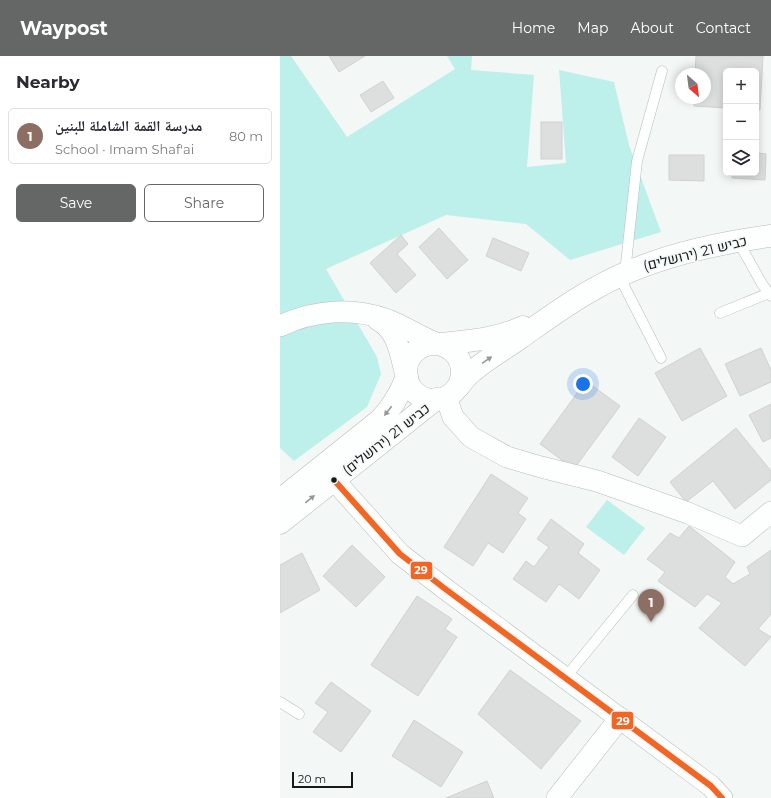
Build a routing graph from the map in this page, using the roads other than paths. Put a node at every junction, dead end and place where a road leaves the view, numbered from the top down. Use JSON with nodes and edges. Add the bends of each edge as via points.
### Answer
{"nodes":[{"id":1,"x":662,"y":71,"type":"dead end"},
{"id":2,"x":771,"y":236,"type":"edge"},
{"id":3,"x":738,"y":241,"type":"junction"},
{"id":4,"x":622,"y":274,"type":"junction"},
{"id":5,"x":770,"y":295,"type":"edge"},
{"id":6,"x":558,"y":311,"type":"junction"},
{"id":7,"x":720,"y":313,"type":"dead end"},
{"id":8,"x":364,"y":314,"type":"junction"},
{"id":9,"x":280,"y":326,"type":"edge"},
{"id":10,"x":439,"y":344,"type":"junction"},
{"id":11,"x":661,"y":358,"type":"dead end"},
{"id":12,"x":406,"y":374,"type":"junction"},
{"id":13,"x":447,"y":394,"type":"junction"},
{"id":14,"x":334,"y":480,"type":"junction"},
{"id":15,"x":280,"y":500,"type":"edge"},
{"id":16,"x":771,"y":512,"type":"edge"},
{"id":17,"x":280,"y":523,"type":"edge"},
{"id":18,"x":633,"y":595,"type":"dead end"},
{"id":19,"x":565,"y":678,"type":"junction"},
{"id":20,"x":280,"y":702,"type":"edge"},
{"id":21,"x":299,"y":714,"type":"dead end"},
{"id":22,"x":620,"y":718,"type":"junction"},
{"id":23,"x":556,"y":798,"type":"edge"},
{"id":24,"x":722,"y":798,"type":"edge"}],
"edges":[{"from":1,"to":4,"type":"lane","via":[[636,161]]},
{"from":2,"to":3,"type":"main road","name":"כביש 21 (ירושלים)"},
{"from":3,"to":4,"type":"main road","name":"כביש 21 (ירושלים)","via":[[685,253]]},
{"from":3,"to":5,"type":"lane"},
{"from":4,"to":6,"type":"main road","name":"כביש 21 (ירושלים)"},
{"from":4,"to":11,"type":"lane"},
{"from":5,"to":7,"type":"lane"},
{"from":6,"to":10,"type":"main road","name":"כביש 21 (ירושלים)","via":[[504,334]]},
{"from":13,"to":6,"type":"main road","name":"כביש 21 (ירושלים)","one_way":true,"via":[[472,371]]},
{"from":8,"to":9,"type":"street","via":[[324,312],[298,318]]},
{"from":8,"to":10,"type":"street","via":[[387,320]]},
{"from":8,"to":12,"type":"street","via":[[388,326],[398,344]]},
{"from":10,"to":12,"type":"main road","via":[[428,344],[416,350],[408,360]]},
{"from":10,"to":13,"type":"main road","via":[[452,349],[460,358],[463,370],[462,377]]},
{"from":12,"to":13,"type":"main road","via":[[413,391],[428,400]]},
{"from":12,"to":15,"type":"main road","name":"כביש 21 (ירושלים)","one_way":true,"via":[[401,391],[388,412]]},
{"from":13,"to":14,"type":"main road","name":"כביש 21 (ירושלים)"},
{"from":13,"to":16,"type":"street","via":[[453,417],[471,437],[507,457],[597,481],[688,513],[742,536]]},
{"from":17,"to":14,"type":"main road","name":"כביש 21 (ירושלים)","one_way":true},
{"from":14,"to":19,"type":"street","via":[[400,554]]},
{"from":18,"to":19,"type":"lane"},
{"from":19,"to":22,"type":"street"},
{"from":20,"to":21,"type":"lane"},
{"from":22,"to":23,"type":"street"},
{"from":22,"to":24,"type":"street","via":[[711,786]]}]}
